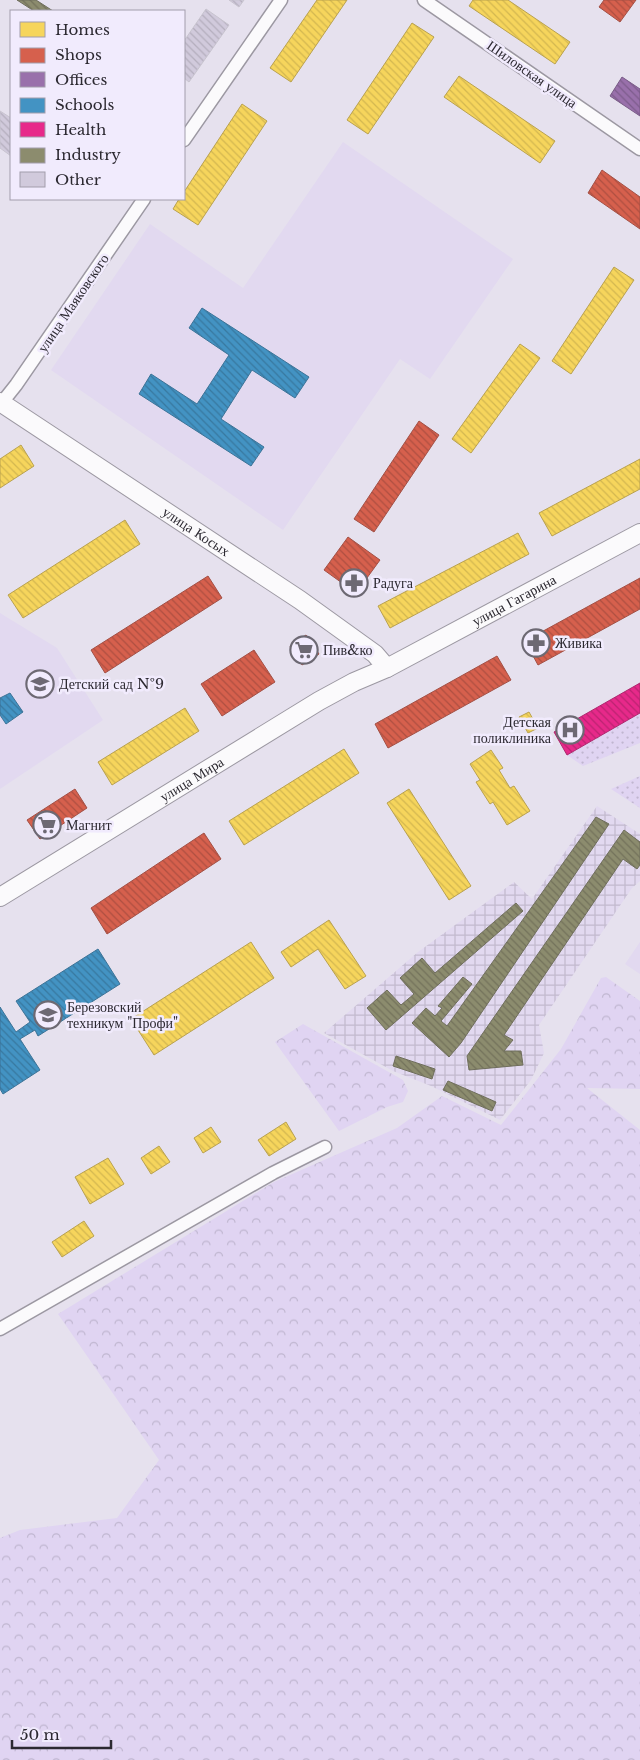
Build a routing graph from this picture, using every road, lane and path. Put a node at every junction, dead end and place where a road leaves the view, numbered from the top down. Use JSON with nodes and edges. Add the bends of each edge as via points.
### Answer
{"nodes":[{"id":1,"x":281,"y":0,"type":"edge"},
{"id":2,"x":424,"y":0,"type":"edge"},
{"id":3,"x":438,"y":4,"type":"edge"},
{"id":4,"x":185,"y":139,"type":"edge"},
{"id":5,"x":640,"y":148,"type":"edge"},
{"id":6,"x":143,"y":200,"type":"edge"},
{"id":7,"x":0,"y":404,"type":"edge"},
{"id":8,"x":640,"y":534,"type":"edge"},
{"id":9,"x":387,"y":668,"type":"junction"},
{"id":10,"x":0,"y":898,"type":"edge"},
{"id":11,"x":326,"y":1147,"type":"dead end"},
{"id":12,"x":0,"y":1329,"type":"edge"}],
"edges":[{"from":1,"to":4,"type":"street"},
{"from":2,"to":3,"type":"street","name":"Шиловская улица"},
{"from":3,"to":5,"type":"street","name":"Шиловская улица"},
{"from":6,"to":7,"type":"street","name":"улица Маяковского"},
{"from":7,"to":9,"type":"street","name":"улица Косых","via":[[307,605],[375,654]]},
{"from":8,"to":9,"type":"street","name":"улица Гагарина"},
{"from":9,"to":10,"type":"street","name":"улица Мира","via":[[319,701]]},
{"from":11,"to":12,"type":"street","via":[[273,1173]]}]}
